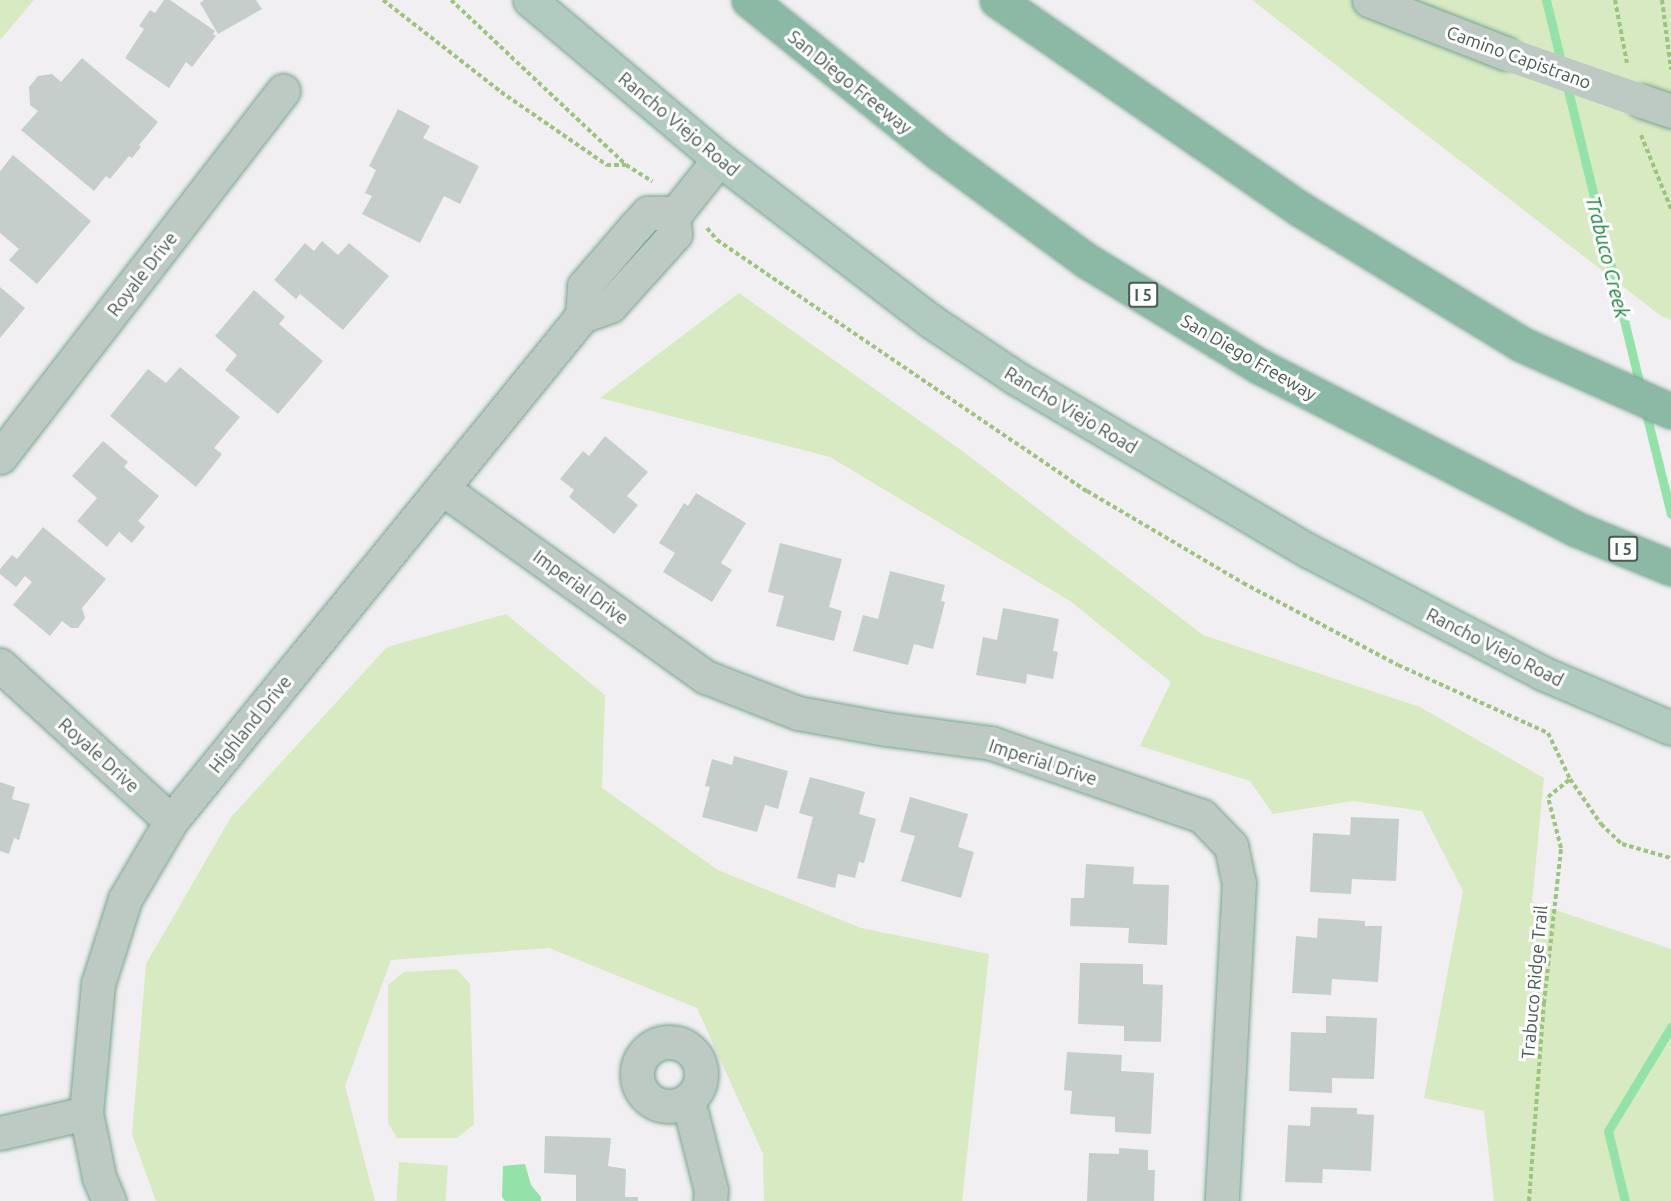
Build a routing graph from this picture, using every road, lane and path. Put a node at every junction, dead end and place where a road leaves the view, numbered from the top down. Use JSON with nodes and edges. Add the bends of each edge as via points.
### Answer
{"nodes":[{"id":1,"x":383,"y":0,"type":"edge"},
{"id":2,"x":451,"y":0,"type":"edge"},
{"id":3,"x":530,"y":0,"type":"edge"},
{"id":4,"x":749,"y":0,"type":"edge"},
{"id":5,"x":997,"y":0,"type":"edge"},
{"id":6,"x":1369,"y":0,"type":"edge"},
{"id":7,"x":1662,"y":0,"type":"edge"},
{"id":8,"x":1671,"y":69,"type":"edge"},
{"id":9,"x":283,"y":91,"type":"dead end"},
{"id":10,"x":1657,"y":106,"type":"edge"},
{"id":11,"x":718,"y":159,"type":"junction"},
{"id":12,"x":626,"y":165,"type":"junction"},
{"id":13,"x":679,"y":208,"type":"junction"},
{"id":14,"x":1671,"y":411,"type":"edge"},
{"id":15,"x":0,"y":457,"type":"edge"},
{"id":16,"x":442,"y":489,"type":"junction"},
{"id":17,"x":1671,"y":568,"type":"edge"},
{"id":18,"x":0,"y":665,"type":"edge"},
{"id":19,"x":1671,"y":728,"type":"edge"},
{"id":20,"x":1570,"y":779,"type":"junction"},
{"id":21,"x":171,"y":821,"type":"junction"},
{"id":22,"x":1671,"y":858,"type":"edge"},
{"id":23,"x":688,"y":1100,"type":"dead end"},
{"id":24,"x":86,"y":1113,"type":"junction"},
{"id":25,"x":0,"y":1133,"type":"edge"},
{"id":26,"x":109,"y":1201,"type":"edge"},
{"id":27,"x":710,"y":1201,"type":"edge"},
{"id":28,"x":1222,"y":1201,"type":"edge"},
{"id":29,"x":1529,"y":1201,"type":"edge"}],
"edges":[{"from":1,"to":12,"type":"path","via":[[501,92],[607,165]]},
{"from":2,"to":12,"type":"path"},
{"from":3,"to":11,"type":"main road","name":"Rancho Viejo Road"},
{"from":4,"to":17,"type":"highway","name":"San Diego Freeway","number":"I 5","via":[[938,152],[1087,261],[1258,366],[1576,529]]},
{"from":5,"to":14,"type":"highway","via":[[1300,209],[1521,344]]},
{"from":6,"to":10,"type":"street","name":"Camino Capistrano","bridge":true},
{"from":7,"to":8,"type":"path"},
{"from":9,"to":15,"type":"street","name":"Royale Drive"},
{"from":11,"to":13,"type":"street"},
{"from":11,"to":19,"type":"main road","name":"Rancho Viejo Road","via":[[932,322],[1016,378],[1309,551],[1542,674]]},
{"from":12,"to":13,"type":"path"},
{"from":13,"to":16,"type":"street","name":"Highland Drive","via":[[648,213],[584,286],[582,316]]},
{"from":13,"to":20,"type":"path","via":[[717,240],[1087,491],[1243,583],[1398,665],[1548,733]]},
{"from":16,"to":21,"type":"street","name":"Highland Drive"},
{"from":16,"to":28,"type":"street","name":"Imperial Drive","via":[[706,677],[798,713],[991,743],[1202,816],[1231,846],[1239,883]]},
{"from":18,"to":21,"type":"street","name":"Royale Drive"},
{"from":20,"to":22,"type":"path","via":[[1601,824],[1622,843]]},
{"from":20,"to":29,"type":"path","name":"Trabuco Ridge Trail","via":[[1548,797],[1561,848]]},
{"from":21,"to":24,"type":"street","name":"Highland Drive","via":[[125,899],[98,984]]},
{"from":23,"to":27,"type":"street","via":[[711,1190]]},
{"from":24,"to":25,"type":"street"},
{"from":24,"to":26,"type":"street","name":"Highland Drive","via":[[99,1177]]}]}
